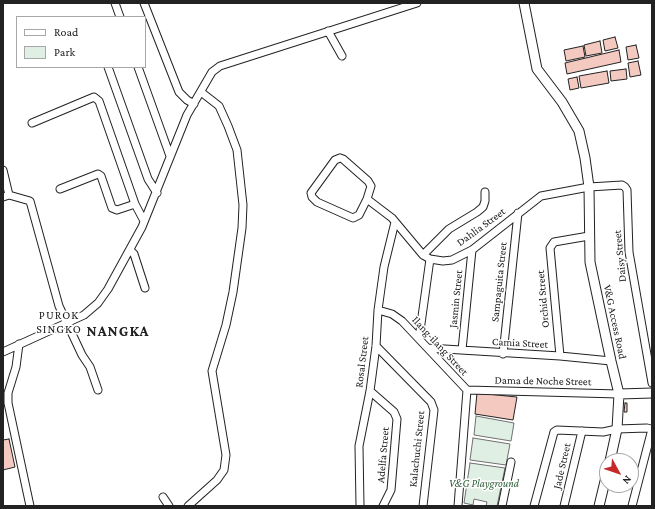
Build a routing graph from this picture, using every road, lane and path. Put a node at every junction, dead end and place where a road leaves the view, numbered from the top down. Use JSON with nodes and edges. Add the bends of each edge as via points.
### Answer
{"nodes":[{"id":1,"x":115,"y":3,"type":"edge"},
{"id":2,"x":144,"y":3,"type":"edge"},
{"id":3,"x":416,"y":3,"type":"edge"},
{"id":4,"x":524,"y":3,"type":"edge"},
{"id":5,"x":120,"y":16,"type":"edge"},
{"id":6,"x":328,"y":31,"type":"junction"},
{"id":7,"x":342,"y":56,"type":"dead end"},
{"id":8,"x":108,"y":68,"type":"edge"},
{"id":9,"x":138,"y":68,"type":"edge"},
{"id":10,"x":200,"y":92,"type":"junction"},
{"id":11,"x":194,"y":104,"type":"junction"},
{"id":12,"x":32,"y":123,"type":"dead end"},
{"id":13,"x":170,"y":156,"type":"junction"},
{"id":14,"x":3,"y":170,"type":"edge"},
{"id":15,"x":589,"y":188,"type":"junction"},
{"id":16,"x":60,"y":189,"type":"dead end"},
{"id":17,"x":485,"y":192,"type":"dead end"},
{"id":18,"x":157,"y":193,"type":"junction"},
{"id":19,"x":6,"y":196,"type":"edge"},
{"id":20,"x":366,"y":200,"type":"junction"},
{"id":21,"x":135,"y":204,"type":"junction"},
{"id":22,"x":518,"y":213,"type":"junction"},
{"id":23,"x":144,"y":220,"type":"junction"},
{"id":24,"x":395,"y":222,"type":"junction"},
{"id":25,"x":590,"y":236,"type":"junction"},
{"id":26,"x":130,"y":250,"type":"junction"},
{"id":27,"x":472,"y":250,"type":"junction"},
{"id":28,"x":427,"y":257,"type":"junction"},
{"id":29,"x":146,"y":288,"type":"dead end"},
{"id":30,"x":378,"y":310,"type":"junction"},
{"id":31,"x":68,"y":323,"type":"junction"},
{"id":32,"x":419,"y":338,"type":"junction"},
{"id":33,"x":19,"y":344,"type":"junction"},
{"id":34,"x":376,"y":346,"type":"junction"},
{"id":35,"x":428,"y":348,"type":"junction"},
{"id":36,"x":462,"y":350,"type":"junction"},
{"id":37,"x":3,"y":352,"type":"edge"},
{"id":38,"x":503,"y":354,"type":"junction"},
{"id":39,"x":560,"y":356,"type":"junction"},
{"id":40,"x":611,"y":361,"type":"junction"},
{"id":41,"x":652,"y":383,"type":"edge"},
{"id":42,"x":98,"y":390,"type":"dead end"},
{"id":43,"x":467,"y":390,"type":"junction"},
{"id":44,"x":370,"y":391,"type":"junction"},
{"id":45,"x":652,"y":393,"type":"edge"},
{"id":46,"x":619,"y":394,"type":"junction"},
{"id":47,"x":617,"y":429,"type":"junction"},
{"id":48,"x":582,"y":431,"type":"junction"},
{"id":49,"x":612,"y":453,"type":"edge"},
{"id":50,"x":511,"y":462,"type":"dead end"},
{"id":51,"x":602,"y":493,"type":"edge"},
{"id":52,"x":163,"y":497,"type":"dead end"},
{"id":53,"x":30,"y":506,"type":"edge"},
{"id":54,"x":169,"y":506,"type":"edge"},
{"id":55,"x":188,"y":506,"type":"edge"},
{"id":56,"x":360,"y":506,"type":"edge"},
{"id":57,"x":383,"y":506,"type":"edge"},
{"id":58,"x":423,"y":506,"type":"edge"},
{"id":59,"x":458,"y":506,"type":"edge"},
{"id":60,"x":502,"y":506,"type":"edge"},
{"id":61,"x":534,"y":506,"type":"edge"},
{"id":62,"x":564,"y":506,"type":"edge"},
{"id":63,"x":599,"y":506,"type":"edge"},
{"id":64,"x":632,"y":506,"type":"edge"}],
"edges":[{"from":1,"to":5,"type":"street"},
{"from":2,"to":11,"type":"street","via":[[179,92]]},
{"from":3,"to":6,"type":"street"},
{"from":4,"to":15,"type":"street","name":"V&G Access Road","via":[[537,69],[562,102],[579,131]]},
{"from":6,"to":7,"type":"street"},
{"from":6,"to":10,"type":"street","via":[[220,66],[207,78]]},
{"from":8,"to":18,"type":"street","via":[[148,179]]},
{"from":9,"to":13,"type":"street"},
{"from":10,"to":11,"type":"street"},
{"from":10,"to":55,"type":"street","via":[[219,106],[228,126],[237,150],[243,205],[233,292],[212,371],[226,455],[224,470],[217,480]]},
{"from":11,"to":13,"type":"street","via":[[187,114]]},
{"from":12,"to":21,"type":"street","via":[[94,97],[98,101]]},
{"from":13,"to":18,"type":"street"},
{"from":14,"to":19,"type":"street"},
{"from":15,"to":22,"type":"street","name":"Dahlia Street","via":[[541,196]]},
{"from":15,"to":25,"type":"street","name":"V&G Access Road"},
{"from":15,"to":41,"type":"street","name":"Daisy Street","via":[[622,185],[627,190],[629,252]]},
{"from":16,"to":21,"type":"street","via":[[98,174],[101,176],[112,208],[117,210]]},
{"from":17,"to":28,"type":"street","via":[[483,207],[449,229]]},
{"from":18,"to":23,"type":"street"},
{"from":19,"to":31,"type":"street","via":[[30,201],[59,306]]},
{"from":20,"to":20,"type":"street","via":[[359,215],[353,218],[317,202],[311,193],[335,160],[340,158],[370,183]]},
{"from":20,"to":24,"type":"street"},
{"from":21,"to":23,"type":"street"},
{"from":22,"to":27,"type":"street","name":"Dahlia Street"},
{"from":22,"to":38,"type":"street","name":"Sampaguita Street"},
{"from":23,"to":26,"type":"street"},
{"from":24,"to":28,"type":"street"},
{"from":24,"to":30,"type":"street","name":"Rosal Street","via":[[384,267]]},
{"from":25,"to":39,"type":"street","name":"Orchid Street","via":[[554,242],[550,248]]},
{"from":25,"to":40,"type":"street","name":"V&G Access Road","via":[[590,262]]},
{"from":26,"to":29,"type":"street","via":[[134,254]]},
{"from":26,"to":31,"type":"street","via":[[98,303],[84,315]]},
{"from":27,"to":28,"type":"street","name":"Dahlia Street","via":[[452,260],[442,261]]},
{"from":27,"to":36,"type":"street","name":"Jasmin Street"},
{"from":28,"to":32,"type":"street"},
{"from":30,"to":32,"type":"street","name":"Ilang-ilang Street","via":[[392,314]]},
{"from":30,"to":34,"type":"street","name":"Rosal Street"},
{"from":31,"to":33,"type":"street"},
{"from":31,"to":42,"type":"street","via":[[82,355],[90,366]]},
{"from":32,"to":35,"type":"street","name":"Ilang-ilang Street"},
{"from":33,"to":37,"type":"street"},
{"from":33,"to":53,"type":"street","via":[[8,403]]},
{"from":34,"to":44,"type":"street","name":"Rosal Street"},
{"from":34,"to":58,"type":"street","name":"Kalachuchi Street","via":[[431,402],[434,410]]},
{"from":35,"to":36,"type":"street","name":"Camia Street"},
{"from":35,"to":43,"type":"street","name":"Ilang-ilang Street"},
{"from":36,"to":38,"type":"street","name":"Camia Street"},
{"from":38,"to":39,"type":"street","name":"Camia Street"},
{"from":39,"to":40,"type":"street","name":"Camia Street"},
{"from":40,"to":46,"type":"street","name":"V&G Access Road"},
{"from":43,"to":46,"type":"street","name":"Dama de Noche Street"},
{"from":43,"to":59,"type":"street","name":"Ilang-ilang Street"},
{"from":44,"to":56,"type":"street","name":"Rosal Street","via":[[359,446]]},
{"from":44,"to":57,"type":"street","name":"Adelfa Street","via":[[394,412],[397,419],[391,490]]},
{"from":45,"to":46,"type":"street"},
{"from":46,"to":47,"type":"street","name":"V&G Access Road"},
{"from":47,"to":48,"type":"street","via":[[603,432]]},
{"from":47,"to":49,"type":"street","name":"V&G Access Road"},
{"from":47,"to":64,"type":"street","via":[[651,430]]},
{"from":48,"to":61,"type":"street","via":[[554,432]]},
{"from":48,"to":62,"type":"street","name":"Jade Street"},
{"from":50,"to":60,"type":"street"},
{"from":51,"to":63,"type":"street"},
{"from":52,"to":54,"type":"street"}]}
